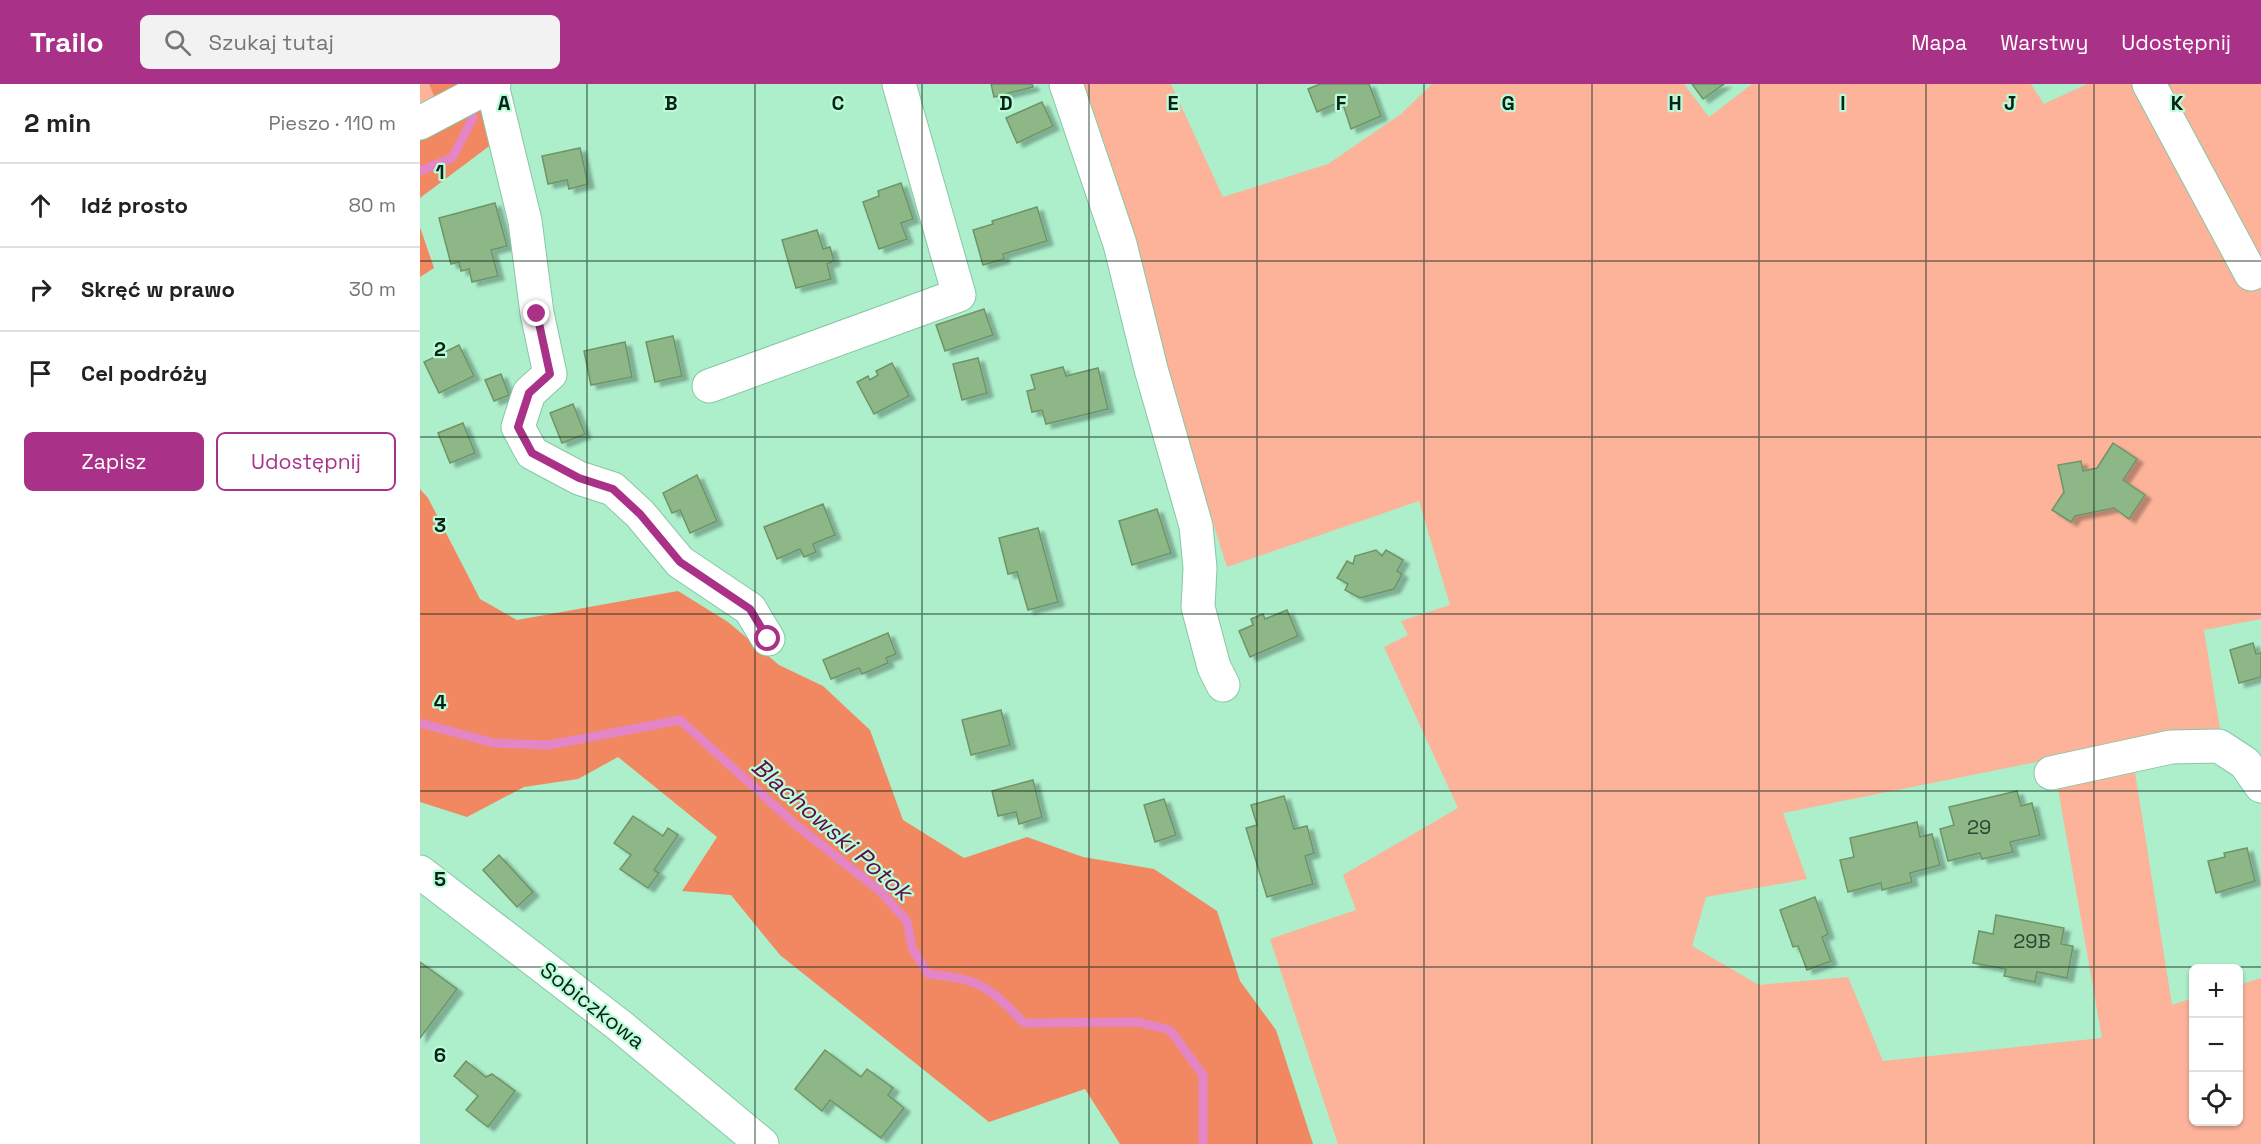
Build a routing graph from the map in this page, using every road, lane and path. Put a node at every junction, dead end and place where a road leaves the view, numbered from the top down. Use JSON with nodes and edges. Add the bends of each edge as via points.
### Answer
{"nodes":[{"id":1,"x":899,"y":84,"type":"edge"},
{"id":2,"x":1066,"y":84,"type":"edge"},
{"id":3,"x":2149,"y":84,"type":"edge"},
{"id":4,"x":479,"y":92,"type":"edge"},
{"id":5,"x":420,"y":123,"type":"edge"},
{"id":6,"x":2251,"y":274,"type":"dead end"},
{"id":7,"x":709,"y":386,"type":"dead end"},
{"id":8,"x":768,"y":639,"type":"dead end"},
{"id":9,"x":1222,"y":685,"type":"dead end"},
{"id":10,"x":2051,"y":773,"type":"dead end"},
{"id":11,"x":2261,"y":786,"type":"edge"},
{"id":12,"x":420,"y":872,"type":"edge"},
{"id":13,"x":762,"y":1144,"type":"edge"}],
"edges":[{"from":1,"to":7,"type":"street","via":[[959,295]]},
{"from":2,"to":9,"type":"street","via":[[1120,244],[1196,526],[1198,607]]},
{"from":3,"to":6,"type":"street"},
{"from":4,"to":5,"type":"street"},
{"from":4,"to":8,"type":"street","via":[[525,221],[537,314],[550,374],[529,393],[518,427],[532,453],[579,478],[613,489],[680,562],[750,609]]},
{"from":10,"to":11,"type":"street","via":[[2171,747],[2219,746],[2245,763]]},
{"from":12,"to":13,"type":"street","name":"Sobiczkowa","via":[[619,1025]]}]}
